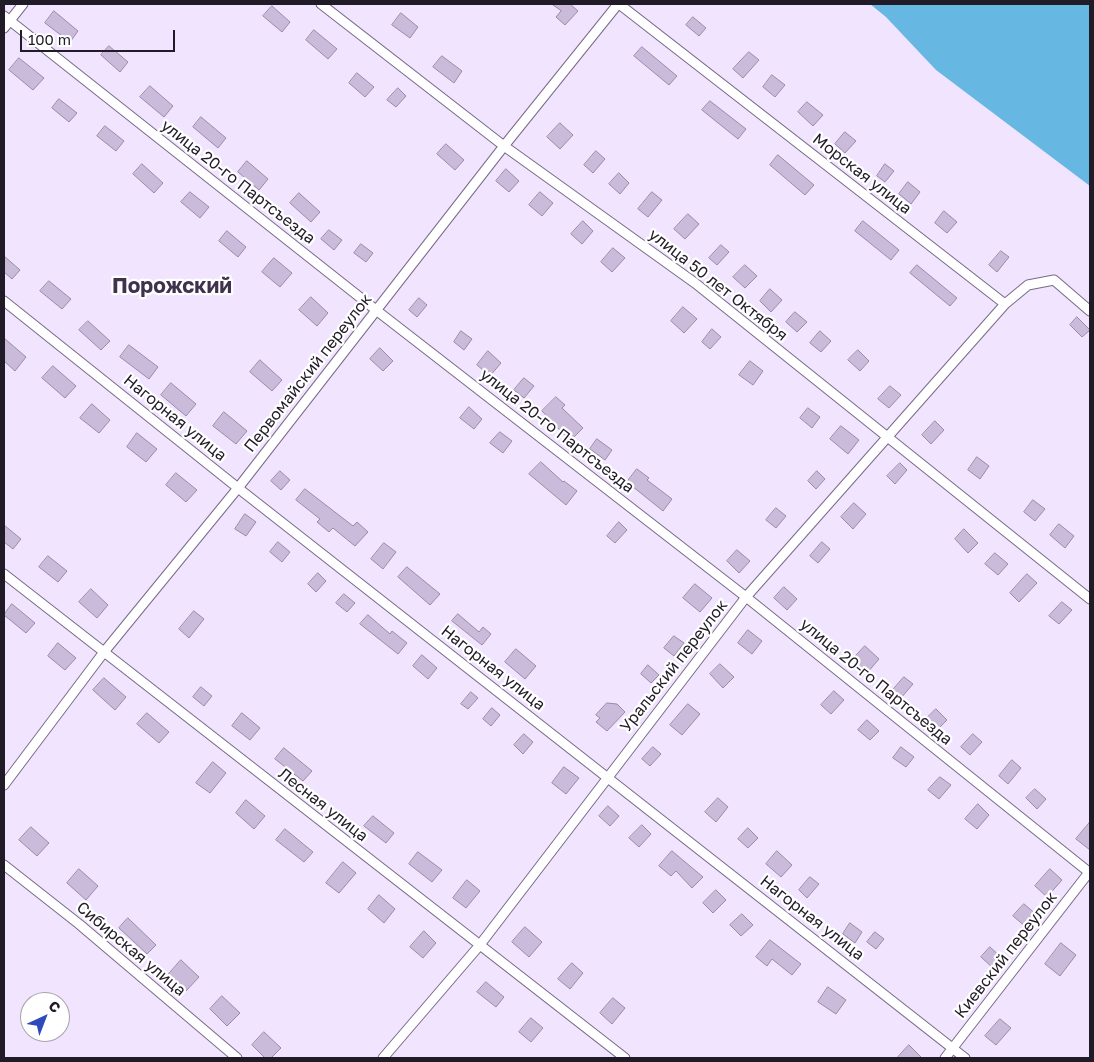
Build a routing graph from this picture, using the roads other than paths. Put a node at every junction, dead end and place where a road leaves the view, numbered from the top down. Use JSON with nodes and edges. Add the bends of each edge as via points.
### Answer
{"nodes":[{"id":1,"x":23,"y":4,"type":"edge"},
{"id":2,"x":321,"y":4,"type":"edge"},
{"id":3,"x":618,"y":4,"type":"edge"},
{"id":4,"x":7,"y":18,"type":"edge"},
{"id":5,"x":4,"y":28,"type":"edge"},
{"id":6,"x":504,"y":146,"type":"junction"},
{"id":7,"x":4,"y":301,"type":"edge"},
{"id":8,"x":1005,"y":304,"type":"junction"},
{"id":9,"x":376,"y":310,"type":"junction"},
{"id":10,"x":1090,"y":311,"type":"edge"},
{"id":11,"x":887,"y":438,"type":"junction"},
{"id":12,"x":238,"y":488,"type":"junction"},
{"id":13,"x":4,"y":574,"type":"edge"},
{"id":14,"x":746,"y":597,"type":"junction"},
{"id":15,"x":1090,"y":599,"type":"edge"},
{"id":16,"x":104,"y":652,"type":"junction"},
{"id":17,"x":608,"y":776,"type":"junction"},
{"id":18,"x":4,"y":785,"type":"edge"},
{"id":19,"x":4,"y":865,"type":"edge"},
{"id":20,"x":1090,"y":872,"type":"edge"},
{"id":21,"x":479,"y":946,"type":"junction"},
{"id":22,"x":953,"y":1049,"type":"junction"},
{"id":23,"x":237,"y":1058,"type":"edge"},
{"id":24,"x":382,"y":1058,"type":"edge"},
{"id":25,"x":625,"y":1058,"type":"edge"},
{"id":26,"x":945,"y":1058,"type":"edge"},
{"id":27,"x":965,"y":1058,"type":"edge"}],
"edges":[{"from":1,"to":4,"type":"street"},
{"from":2,"to":6,"type":"street","name":"улица 50 лет Октября"},
{"from":3,"to":6,"type":"street","name":"Первомайский переулок"},
{"from":3,"to":8,"type":"street","name":"Морская улица"},
{"from":4,"to":5,"type":"street"},
{"from":4,"to":9,"type":"street","name":"улица 20-го Партсъезда"},
{"from":6,"to":9,"type":"street","name":"Первомайский переулок"},
{"from":6,"to":11,"type":"street","name":"улица 50 лет Октября","via":[[695,283]]},
{"from":7,"to":12,"type":"street","name":"Нагорная улица"},
{"from":8,"to":10,"type":"street","via":[[1028,285],[1054,280]]},
{"from":8,"to":11,"type":"street","name":"Уральский переулок"},
{"from":9,"to":12,"type":"street","name":"Первомайский переулок"},
{"from":9,"to":14,"type":"street","name":"улица 20-го Партсъезда"},
{"from":11,"to":14,"type":"street","name":"Уральский переулок"},
{"from":11,"to":15,"type":"street","name":"улица 50 лет Октября"},
{"from":12,"to":16,"type":"street","name":"Первомайский переулок"},
{"from":12,"to":17,"type":"street","name":"Нагорная улица"},
{"from":13,"to":16,"type":"street","name":"Лесная улица"},
{"from":14,"to":17,"type":"street","name":"Уральский переулок"},
{"from":14,"to":20,"type":"street","name":"улица 20-го Партсъезда"},
{"from":16,"to":18,"type":"street","name":"Первомайский переулок"},
{"from":16,"to":21,"type":"street","name":"Лесная улица"},
{"from":17,"to":21,"type":"street","name":"Уральский переулок"},
{"from":17,"to":22,"type":"street","name":"Нагорная улица"},
{"from":19,"to":23,"type":"street","name":"Сибирская улица"},
{"from":20,"to":22,"type":"street","name":"Киевский переулок"},
{"from":21,"to":24,"type":"street","name":"Уральский переулок"},
{"from":21,"to":25,"type":"street","name":"Лесная улица"},
{"from":22,"to":26,"type":"street","name":"Киевский переулок"},
{"from":22,"to":27,"type":"street","name":"Нагорная улица"}]}
